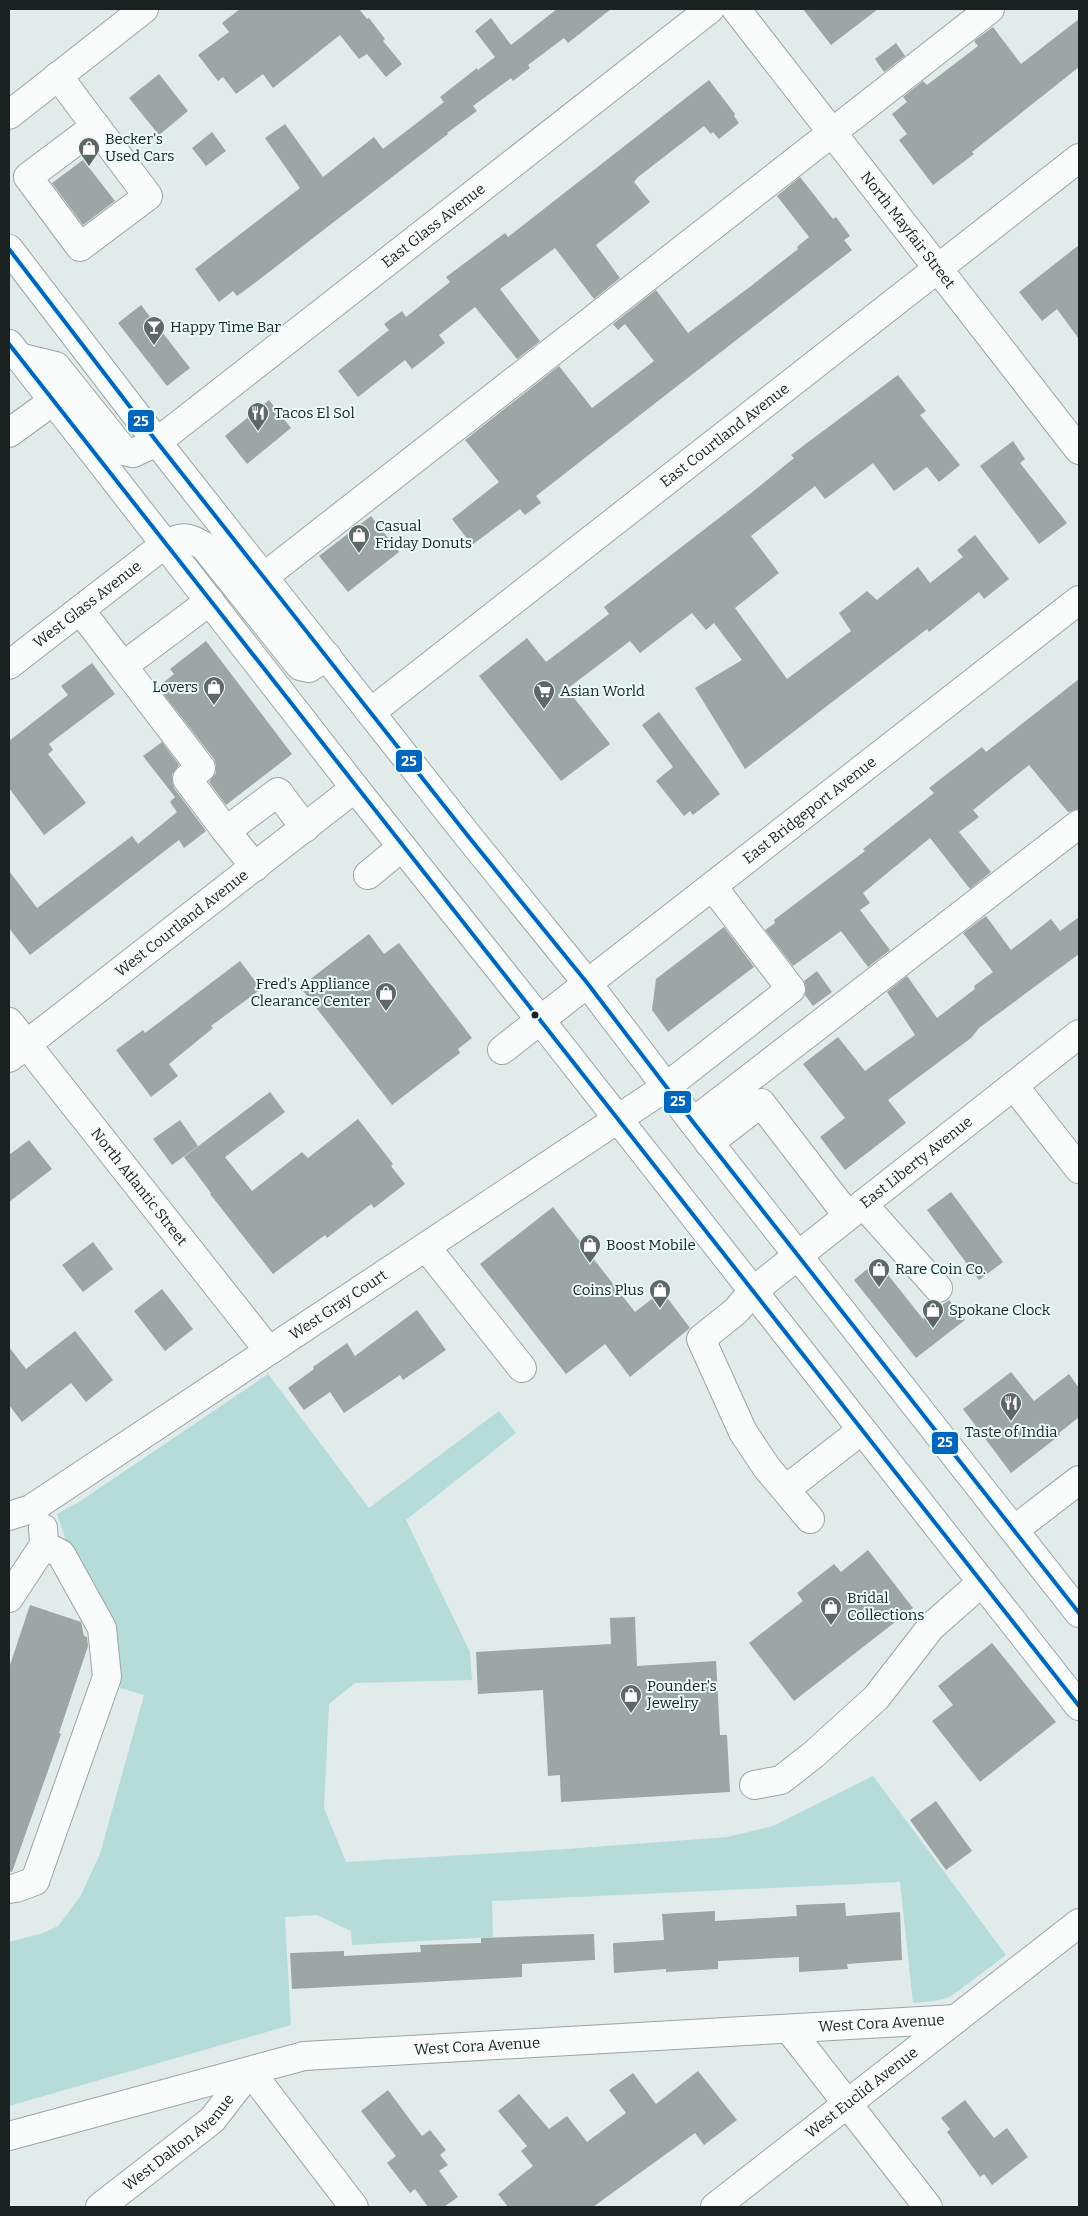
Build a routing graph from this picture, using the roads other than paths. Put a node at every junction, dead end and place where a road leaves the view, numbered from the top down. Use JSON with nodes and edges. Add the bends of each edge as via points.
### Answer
{"nodes":[{"id":1,"x":144,"y":9,"type":"edge"},
{"id":2,"x":710,"y":9,"type":"edge"},
{"id":3,"x":736,"y":9,"type":"edge"},
{"id":4,"x":990,"y":9,"type":"edge"},
{"id":5,"x":58,"y":76,"type":"junction"},
{"id":6,"x":9,"y":115,"type":"edge"},
{"id":7,"x":96,"y":126,"type":"dead end"},
{"id":8,"x":832,"y":132,"type":"junction"},
{"id":9,"x":1079,"y":158,"type":"edge"},
{"id":10,"x":9,"y":249,"type":"edge"},
{"id":11,"x":938,"y":269,"type":"junction"},
{"id":12,"x":14,"y":351,"type":"edge"},
{"id":13,"x":53,"y":401,"type":"junction"},
{"id":14,"x":9,"y":433,"type":"edge"},
{"id":15,"x":157,"y":442,"type":"junction"},
{"id":16,"x":1079,"y":450,"type":"edge"},
{"id":17,"x":165,"y":544,"type":"junction"},
{"id":18,"x":264,"y":576,"type":"junction"},
{"id":19,"x":1079,"y":600,"type":"edge"},
{"id":20,"x":210,"y":602,"type":"junction"},
{"id":21,"x":80,"y":610,"type":"junction"},
{"id":22,"x":12,"y":655,"type":"edge"},
{"id":23,"x":327,"y":656,"type":"junction"},
{"id":24,"x":123,"y":666,"type":"junction"},
{"id":25,"x":371,"y":712,"type":"junction"},
{"id":26,"x":355,"y":788,"type":"junction"},
{"id":27,"x":1079,"y":824,"type":"edge"},
{"id":28,"x":304,"y":828,"type":"junction"},
{"id":29,"x":226,"y":831,"type":"junction"},
{"id":30,"x":402,"y":847,"type":"junction"},
{"id":31,"x":255,"y":867,"type":"junction"},
{"id":32,"x":368,"y":875,"type":"dead end"},
{"id":33,"x":713,"y":887,"type":"junction"},
{"id":34,"x":588,"y":984,"type":"junction"},
{"id":35,"x":541,"y":1021,"type":"junction"},
{"id":36,"x":9,"y":1022,"type":"edge"},
{"id":37,"x":1079,"y":1034,"type":"edge"},
{"id":38,"x":502,"y":1050,"type":"dead end"},
{"id":39,"x":18,"y":1051,"type":"edge"},
{"id":40,"x":1014,"y":1086,"type":"junction"},
{"id":41,"x":666,"y":1087,"type":"junction"},
{"id":42,"x":618,"y":1119,"type":"junction"},
{"id":43,"x":701,"y":1132,"type":"junction"},
{"id":44,"x":1079,"y":1169,"type":"edge"},
{"id":45,"x":856,"y":1210,"type":"junction"},
{"id":46,"x":426,"y":1247,"type":"junction"},
{"id":47,"x":799,"y":1256,"type":"junction"},
{"id":48,"x":938,"y":1288,"type":"dead end"},
{"id":49,"x":753,"y":1291,"type":"junction"},
{"id":50,"x":269,"y":1351,"type":"junction"},
{"id":51,"x":522,"y":1368,"type":"dead end"},
{"id":52,"x":862,"y":1430,"type":"junction"},
{"id":53,"x":1079,"y":1480,"type":"edge"},
{"id":54,"x":786,"y":1489,"type":"junction"},
{"id":55,"x":20,"y":1512,"type":"edge"},
{"id":56,"x":810,"y":1519,"type":"dead end"},
{"id":57,"x":1014,"y":1530,"type":"junction"},
{"id":58,"x":44,"y":1545,"type":"junction"},
{"id":59,"x":982,"y":1582,"type":"junction"},
{"id":60,"x":9,"y":1598,"type":"edge"},
{"id":61,"x":1079,"y":1613,"type":"edge"},
{"id":62,"x":1079,"y":1706,"type":"edge"},
{"id":63,"x":754,"y":1785,"type":"dead end"},
{"id":64,"x":9,"y":1889,"type":"edge"},
{"id":65,"x":1079,"y":1923,"type":"edge"},
{"id":66,"x":956,"y":2019,"type":"junction"},
{"id":67,"x":789,"y":2029,"type":"junction"},
{"id":68,"x":250,"y":2070,"type":"junction"},
{"id":69,"x":849,"y":2103,"type":"junction"},
{"id":70,"x":9,"y":2136,"type":"edge"},
{"id":71,"x":100,"y":2207,"type":"edge"},
{"id":72,"x":354,"y":2207,"type":"edge"},
{"id":73,"x":715,"y":2207,"type":"edge"},
{"id":74,"x":928,"y":2207,"type":"edge"}],
"edges":[{"from":1,"to":5,"type":"street"},
{"from":2,"to":15,"type":"street","name":"East Glass Avenue"},
{"from":3,"to":8,"type":"street","name":"North Mayfair Street"},
{"from":4,"to":8,"type":"street"},
{"from":5,"to":6,"type":"street"},
{"from":5,"to":7,"type":"street"},
{"from":8,"to":11,"type":"street","name":"North Mayfair Street"},
{"from":8,"to":18,"type":"street"},
{"from":9,"to":11,"type":"street","name":"East Courtland Avenue"},
{"from":10,"to":15,"type":"street"},
{"from":11,"to":16,"type":"street","name":"North Mayfair Street"},
{"from":11,"to":25,"type":"street","name":"East Courtland Avenue"},
{"from":12,"to":13,"type":"street"},
{"from":12,"to":15,"type":"street","name":"East Glass Avenue","via":[[56,366],[124,451],[133,454]]},
{"from":13,"to":14,"type":"street"},
{"from":13,"to":17,"type":"street"},
{"from":15,"to":18,"type":"street"},
{"from":17,"to":20,"type":"street"},
{"from":17,"to":21,"type":"street","name":"West Glass Avenue"},
{"from":17,"to":23,"type":"street","via":[[182,537],[204,546],[300,666],[309,668]]},
{"from":18,"to":23,"type":"street"},
{"from":19,"to":33,"type":"street","name":"East Bridgeport Avenue"},
{"from":20,"to":24,"type":"street"},
{"from":20,"to":26,"type":"street"},
{"from":21,"to":22,"type":"street","name":"West Glass Avenue"},
{"from":21,"to":24,"type":"street"},
{"from":23,"to":25,"type":"street"},
{"from":24,"to":29,"type":"street","via":[[201,768],[188,779]]},
{"from":25,"to":34,"type":"street"},
{"from":26,"to":28,"type":"street","name":"West Courtland Avenue"},
{"from":26,"to":30,"type":"street"},
{"from":27,"to":43,"type":"street"},
{"from":28,"to":29,"type":"street","via":[[278,792]]},
{"from":28,"to":31,"type":"street","name":"West Courtland Avenue"},
{"from":29,"to":31,"type":"street"},
{"from":30,"to":32,"type":"street"},
{"from":30,"to":35,"type":"street"},
{"from":31,"to":39,"type":"street","name":"West Courtland Avenue"},
{"from":33,"to":34,"type":"street","name":"East Bridgeport Avenue"},
{"from":33,"to":41,"type":"street","name":"West Gray Court","via":[[791,989]]},
{"from":34,"to":35,"type":"street","name":"East Bridgeport Avenue"},
{"from":34,"to":41,"type":"street"},
{"from":35,"to":38,"type":"street","name":"East Bridgeport Avenue"},
{"from":35,"to":42,"type":"street"},
{"from":36,"to":39,"type":"street","name":"North Atlantic Street"},
{"from":37,"to":40,"type":"street","name":"East Liberty Avenue"},
{"from":39,"to":50,"type":"street","name":"North Atlantic Street"},
{"from":40,"to":44,"type":"street"},
{"from":40,"to":45,"type":"street","name":"East Liberty Avenue"},
{"from":41,"to":42,"type":"street","name":"West Gray Court"},
{"from":41,"to":43,"type":"street"},
{"from":42,"to":46,"type":"street","name":"West Gray Court"},
{"from":42,"to":49,"type":"street"},
{"from":43,"to":45,"type":"street","via":[[761,1103]]},
{"from":43,"to":47,"type":"street"},
{"from":45,"to":47,"type":"street","name":"East Liberty Avenue"},
{"from":45,"to":48,"type":"street"},
{"from":46,"to":50,"type":"street","name":"West Gray Court"},
{"from":46,"to":51,"type":"street"},
{"from":47,"to":49,"type":"street","name":"East Liberty Avenue"},
{"from":47,"to":57,"type":"street"},
{"from":49,"to":52,"type":"street"},
{"from":49,"to":54,"type":"street","name":"East Liberty Avenue","via":[[736,1311],[701,1339],[743,1432],[767,1468]]},
{"from":50,"to":55,"type":"street","name":"West Gray Court"},
{"from":52,"to":54,"type":"street"},
{"from":52,"to":59,"type":"street"},
{"from":53,"to":57,"type":"street"},
{"from":54,"to":56,"type":"street"},
{"from":55,"to":58,"type":"street","via":[[44,1529]]},
{"from":57,"to":61,"type":"street"},
{"from":58,"to":60,"type":"street"},
{"from":58,"to":64,"type":"street","via":[[61,1554],[102,1628],[107,1677],[35,1881]]},
{"from":59,"to":62,"type":"street"},
{"from":59,"to":63,"type":"street","via":[[930,1627],[876,1698],[834,1736],[781,1780]]},
{"from":65,"to":66,"type":"street","name":"West Euclid Avenue"},
{"from":66,"to":67,"type":"street","name":"West Cora Avenue"},
{"from":66,"to":69,"type":"street","name":"West Euclid Avenue"},
{"from":67,"to":68,"type":"street","name":"West Cora Avenue","via":[[304,2056]]},
{"from":67,"to":69,"type":"street"},
{"from":68,"to":70,"type":"street","name":"West Cora Avenue"},
{"from":68,"to":71,"type":"street","name":"West Dalton Avenue","via":[[212,2120]]},
{"from":68,"to":72,"type":"street"},
{"from":69,"to":73,"type":"street","name":"West Euclid Avenue"},
{"from":69,"to":74,"type":"street"}]}
